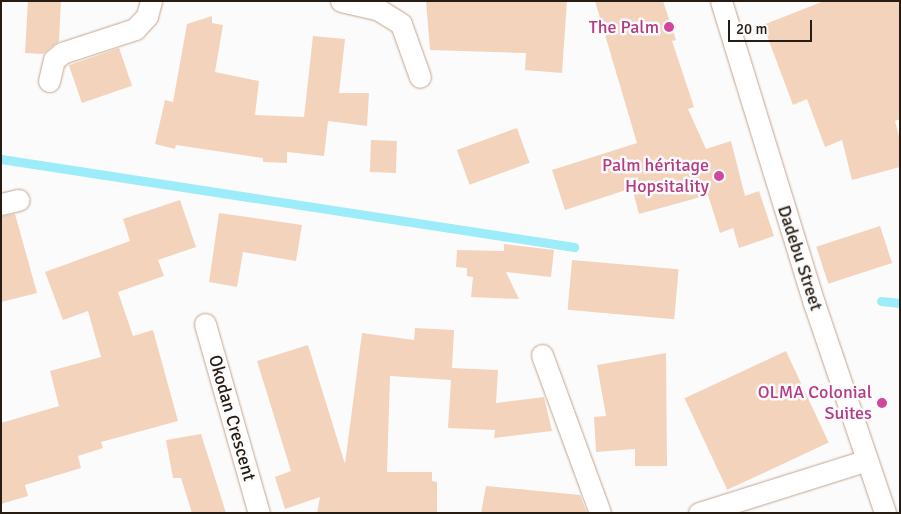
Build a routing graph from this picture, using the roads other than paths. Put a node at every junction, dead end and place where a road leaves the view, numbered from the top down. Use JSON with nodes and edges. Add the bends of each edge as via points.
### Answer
{"nodes":[{"id":1,"x":151,"y":1,"type":"edge"},
{"id":2,"x":341,"y":1,"type":"edge"},
{"id":3,"x":721,"y":1,"type":"edge"},
{"id":4,"x":420,"y":78,"type":"dead end"},
{"id":5,"x":50,"y":81,"type":"dead end"},
{"id":6,"x":205,"y":324,"type":"dead end"},
{"id":7,"x":542,"y":355,"type":"dead end"},
{"id":8,"x":868,"y":460,"type":"junction"},
{"id":9,"x":259,"y":513,"type":"edge"},
{"id":10,"x":600,"y":513,"type":"edge"},
{"id":11,"x":699,"y":513,"type":"edge"},
{"id":12,"x":886,"y":513,"type":"edge"}],
"edges":[{"from":1,"to":5,"type":"street","via":[[147,16],[135,29],[62,53],[54,60]]},
{"from":2,"to":4,"type":"street","via":[[379,10],[401,24]]},
{"from":3,"to":8,"type":"street","name":"Dadebu Street","via":[[814,303]]},
{"from":6,"to":9,"type":"street","name":"Okodan Crescent"},
{"from":7,"to":10,"type":"street"},
{"from":8,"to":11,"type":"street"},
{"from":8,"to":12,"type":"street","name":"Dadebu Street"}]}
